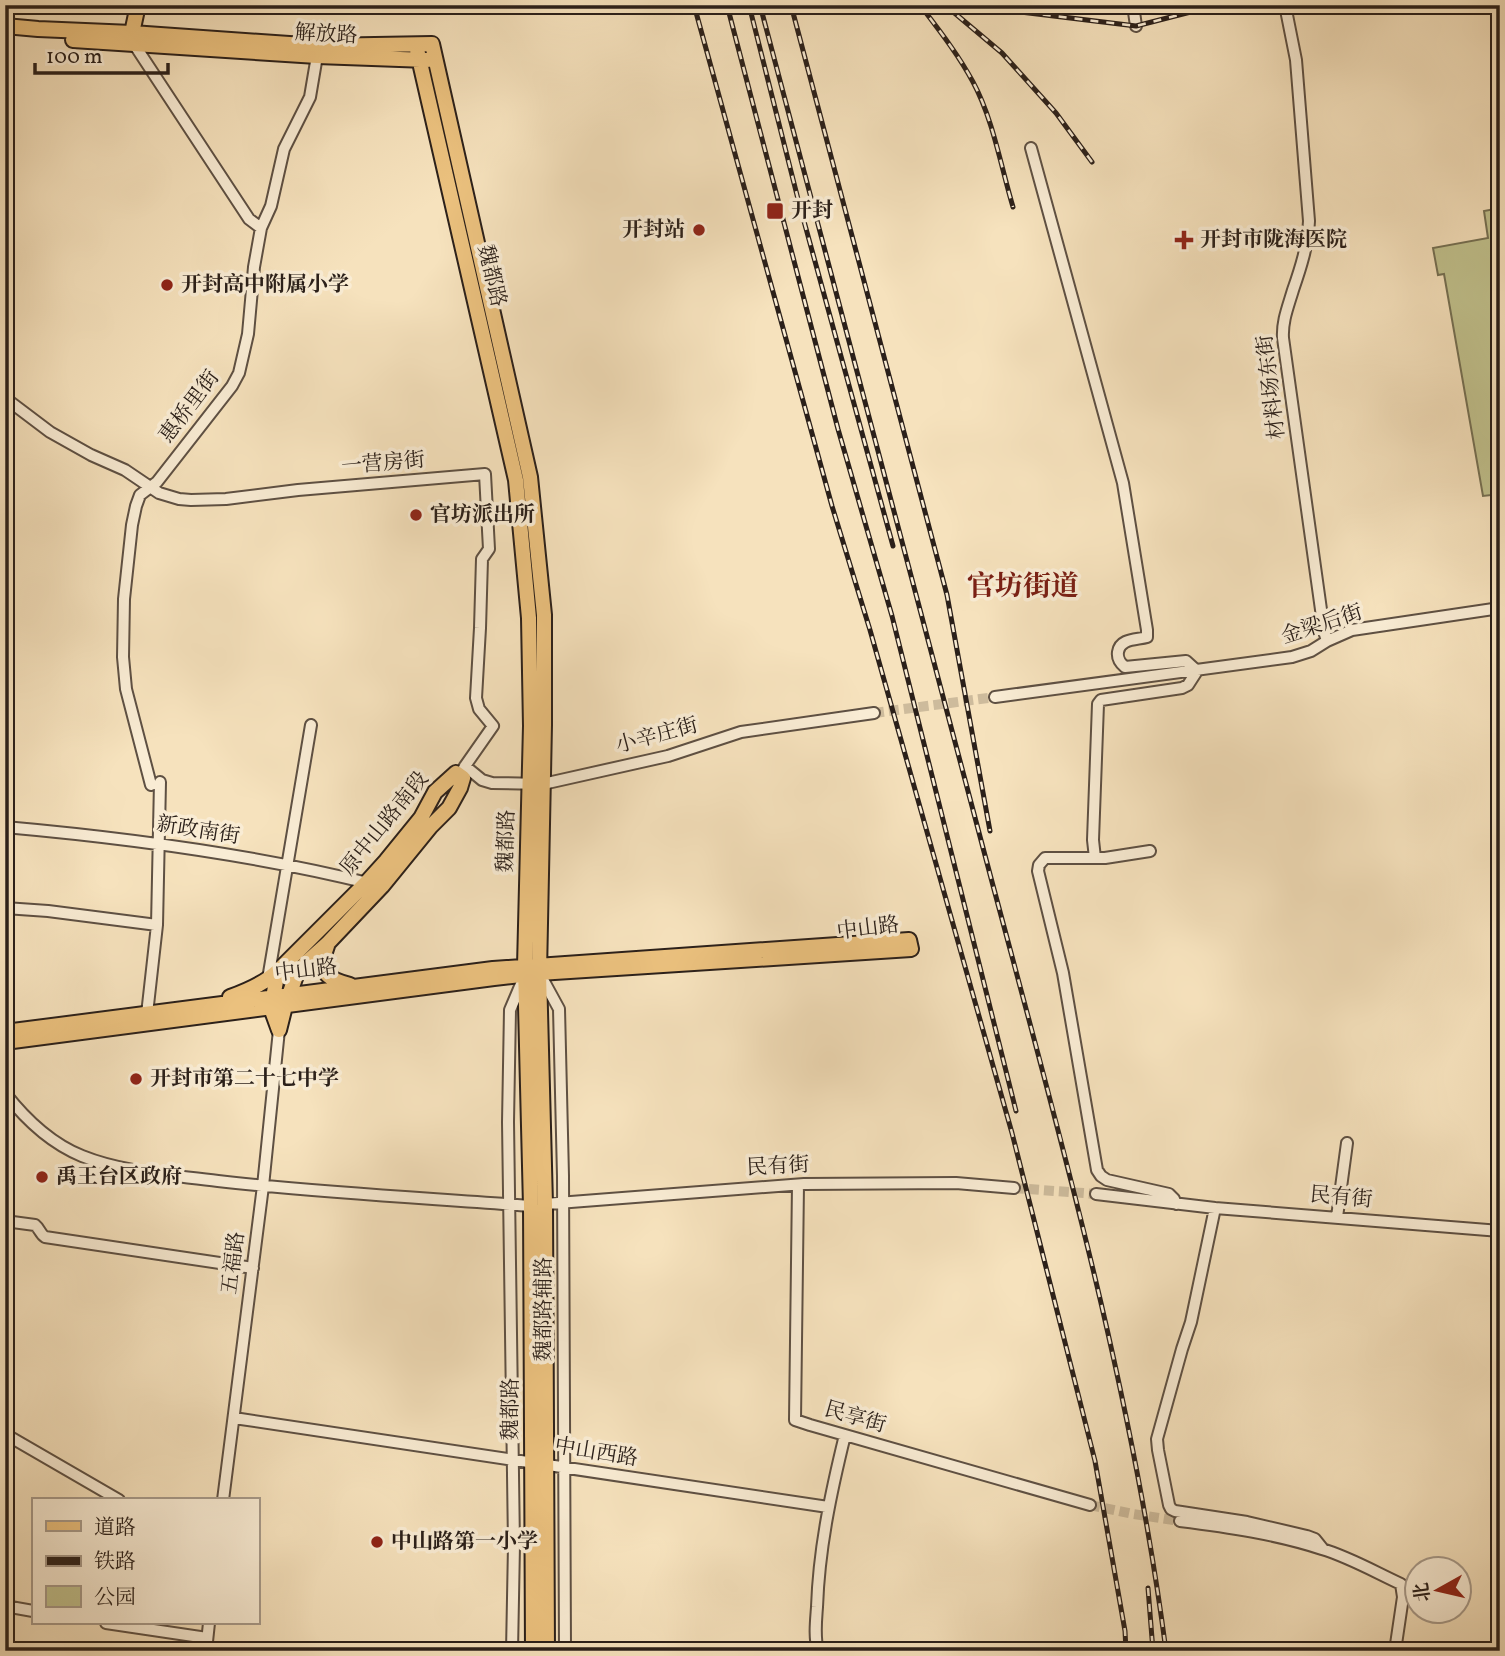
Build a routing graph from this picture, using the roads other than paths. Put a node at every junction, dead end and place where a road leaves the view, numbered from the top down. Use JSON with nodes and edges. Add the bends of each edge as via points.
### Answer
{"nodes":[{"id":1,"x":138,"y":5,"type":"edge"},
{"id":2,"x":1133,"y":5,"type":"edge"},
{"id":3,"x":1285,"y":5,"type":"edge"},
{"id":4,"x":5,"y":26,"type":"edge"},
{"id":5,"x":1136,"y":26,"type":"dead end"},
{"id":6,"x":5,"y":35,"type":"edge"},
{"id":7,"x":133,"y":38,"type":"junction"},
{"id":8,"x":432,"y":44,"type":"joint"},
{"id":9,"x":416,"y":45,"type":"junction"},
{"id":10,"x":318,"y":51,"type":"junction"},
{"id":11,"x":436,"y":59,"type":"junction"},
{"id":12,"x":420,"y":60,"type":"junction"},
{"id":13,"x":1031,"y":148,"type":"dead end"},
{"id":14,"x":261,"y":228,"type":"junction"},
{"id":15,"x":5,"y":398,"type":"edge"},
{"id":16,"x":150,"y":488,"type":"junction"},
{"id":17,"x":1500,"y":608,"type":"edge"},
{"id":18,"x":1327,"y":640,"type":"junction"},
{"id":19,"x":1197,"y":671,"type":"junction"},
{"id":20,"x":995,"y":697,"type":"tunnel mouth"},
{"id":21,"x":874,"y":713,"type":"tunnel mouth"},
{"id":22,"x":311,"y":725,"type":"dead end"},
{"id":23,"x":462,"y":770,"type":"junction"},
{"id":24,"x":536,"y":784,"type":"junction"},
{"id":25,"x":5,"y":827,"type":"edge"},
{"id":26,"x":160,"y":844,"type":"junction"},
{"id":27,"x":1150,"y":851,"type":"dead end"},
{"id":28,"x":1095,"y":858,"type":"junction"},
{"id":29,"x":287,"y":865,"type":"junction"},
{"id":30,"x":367,"y":882,"type":"junction"},
{"id":31,"x":382,"y":886,"type":"junction"},
{"id":32,"x":5,"y":908,"type":"edge"},
{"id":33,"x":157,"y":925,"type":"junction"},
{"id":34,"x":327,"y":944,"type":"junction"},
{"id":35,"x":532,"y":970,"type":"junction"},
{"id":36,"x":273,"y":975,"type":"junction"},
{"id":37,"x":354,"y":986,"type":"junction"},
{"id":38,"x":280,"y":1001,"type":"junction"},
{"id":39,"x":196,"y":1008,"type":"junction"},
{"id":40,"x":147,"y":1014,"type":"junction"},
{"id":41,"x":279,"y":1030,"type":"joint"},
{"id":42,"x":5,"y":1032,"type":"edge"},
{"id":43,"x":5,"y":1042,"type":"edge"},
{"id":44,"x":5,"y":1093,"type":"edge"},
{"id":45,"x":1347,"y":1143,"type":"dead end"},
{"id":46,"x":798,"y":1185,"type":"junction"},
{"id":47,"x":263,"y":1186,"type":"junction"},
{"id":48,"x":1014,"y":1188,"type":"tunnel mouth"},
{"id":49,"x":1096,"y":1194,"type":"tunnel mouth"},
{"id":50,"x":563,"y":1203,"type":"junction"},
{"id":51,"x":1176,"y":1203,"type":"junction"},
{"id":52,"x":509,"y":1205,"type":"junction"},
{"id":53,"x":538,"y":1205,"type":"junction"},
{"id":54,"x":1215,"y":1208,"type":"junction"},
{"id":55,"x":1338,"y":1217,"type":"junction"},
{"id":56,"x":5,"y":1221,"type":"edge"},
{"id":57,"x":1500,"y":1231,"type":"edge"},
{"id":58,"x":253,"y":1268,"type":"junction"},
{"id":59,"x":234,"y":1418,"type":"junction"},
{"id":60,"x":5,"y":1434,"type":"edge"},
{"id":61,"x":845,"y":1435,"type":"junction"},
{"id":62,"x":513,"y":1460,"type":"junction"},
{"id":63,"x":539,"y":1464,"type":"junction"},
{"id":64,"x":564,"y":1467,"type":"junction"},
{"id":65,"x":116,"y":1498,"type":"edge"},
{"id":66,"x":223,"y":1498,"type":"edge"},
{"id":67,"x":1090,"y":1505,"type":"tunnel mouth"},
{"id":68,"x":828,"y":1507,"type":"junction"},
{"id":69,"x":1180,"y":1521,"type":"tunnel mouth"},
{"id":70,"x":1323,"y":1549,"type":"junction"},
{"id":71,"x":7,"y":1606,"type":"edge"},
{"id":72,"x":32,"y":1611,"type":"edge"},
{"id":73,"x":113,"y":1624,"type":"edge"},
{"id":74,"x":209,"y":1624,"type":"edge"},
{"id":75,"x":5,"y":1632,"type":"edge"},
{"id":76,"x":207,"y":1638,"type":"junction"},
{"id":77,"x":206,"y":1651,"type":"edge"},
{"id":78,"x":512,"y":1651,"type":"edge"},
{"id":79,"x":533,"y":1651,"type":"edge"},
{"id":80,"x":547,"y":1651,"type":"edge"},
{"id":81,"x":565,"y":1651,"type":"edge"},
{"id":82,"x":818,"y":1651,"type":"edge"},
{"id":83,"x":1395,"y":1651,"type":"edge"}],
"edges":[{"from":1,"to":7,"type":"main road"},
{"from":2,"to":5,"type":"street"},
{"from":3,"to":18,"type":"street","name":"材料场东街","via":[[1296,60],[1309,232],[1284,319],[1283,338]]},
{"from":4,"to":7,"type":"main road","name":"解放路"},
{"from":6,"to":7,"type":"main road","name":"解放路"},
{"from":7,"to":10,"type":"main road","name":"解放路"},
{"from":7,"to":14,"type":"street","via":[[249,219]]},
{"from":8,"to":9,"type":"main road","name":"解放路"},
{"from":8,"to":11,"type":"main road","name":"魏都路"},
{"from":9,"to":10,"type":"main road","name":"解放路"},
{"from":9,"to":12,"type":"main road","name":"魏都路"},
{"from":10,"to":12,"type":"main road","name":"解放路"},
{"from":10,"to":14,"type":"street","name":"惠桥里街","via":[[310,97],[284,149]]},
{"from":11,"to":12,"type":"main road","name":"解放路"},
{"from":11,"to":24,"type":"main road","name":"魏都路","via":[[530,477],[544,615]]},
{"from":12,"to":24,"type":"main road","name":"魏都路","via":[[516,480],[529,618]]},
{"from":13,"to":19,"type":"street","via":[[1125,493],[1147,637],[1121,645],[1119,660],[1125,667],[1186,661]]},
{"from":14,"to":16,"type":"street","name":"惠桥里街","via":[[239,373]]},
{"from":15,"to":16,"type":"street","name":"一营房街","via":[[50,432]]},
{"from":16,"to":23,"type":"street","name":"一营房街","via":[[179,499],[216,499],[485,474],[489,550],[482,559],[475,698],[493,726]]},
{"from":16,"to":26,"type":"street","name":"惠桥里街","via":[[140,495],[132,524],[123,657],[126,689],[155,783]]},
{"from":17,"to":18,"type":"street","name":"金梁后街","via":[[1352,630]]},
{"from":18,"to":19,"type":"street","name":"金梁后街","via":[[1292,657]]},
{"from":19,"to":20,"type":"street"},
{"from":19,"to":28,"type":"street","via":[[1182,688],[1098,704]]},
{"from":21,"to":24,"type":"street","name":"小辛庄街","via":[[741,732],[668,756]]},
{"from":22,"to":29,"type":"street"},
{"from":23,"to":24,"type":"street","name":"小辛庄街","via":[[492,783]]},
{"from":23,"to":30,"type":"main road","name":"原中山路南段","via":[[435,792],[421,818]]},
{"from":23,"to":31,"type":"main road","name":"原中山路南段","via":[[463,778],[449,808]]},
{"from":24,"to":35,"type":"main road","name":"魏都路"},
{"from":25,"to":26,"type":"street","name":"新政南街"},
{"from":26,"to":29,"type":"street","name":"新政南街"},
{"from":26,"to":33,"type":"street","name":"惠桥里街"},
{"from":27,"to":28,"type":"street"},
{"from":28,"to":51,"type":"street","via":[[1045,858],[1038,871],[1063,973],[1097,1170],[1107,1180],[1169,1195]]},
{"from":29,"to":30,"type":"street","name":"新政南街"},
{"from":29,"to":36,"type":"street"},
{"from":30,"to":31,"type":"street","name":"新政南街"},
{"from":30,"to":36,"type":"main road","name":"原中山路南段"},
{"from":31,"to":34,"type":"main road","name":"原中山路南段"},
{"from":32,"to":33,"type":"street"},
{"from":33,"to":40,"type":"street","name":"惠桥里街"},
{"from":34,"to":37,"type":"main road","via":[[322,962],[328,977]]},
{"from":34,"to":38,"type":"main road","name":"原中山路南段","via":[[297,973]]},
{"from":35,"to":35,"type":"main road","name":"中山路","via":[[911,949],[909,940]]},
{"from":35,"to":37,"type":"main road","name":"中山路"},
{"from":35,"to":38,"type":"main road","name":"中山路"},
{"from":35,"to":50,"type":"street","name":"魏都路辅路","via":[[559,1009]]},
{"from":35,"to":52,"type":"street","name":"魏都路辅路","via":[[510,1010]]},
{"from":35,"to":53,"type":"main road","name":"魏都路"},
{"from":36,"to":38,"type":"main road"},
{"from":36,"to":39,"type":"main road","via":[[245,992]]},
{"from":37,"to":38,"type":"main road","name":"中山路"},
{"from":38,"to":39,"type":"main road","name":"中山路"},
{"from":38,"to":41,"type":"main road"},
{"from":38,"to":43,"type":"main road","name":"中山路"},
{"from":39,"to":40,"type":"main road","name":"中山路"},
{"from":40,"to":42,"type":"main road","name":"中山路"},
{"from":41,"to":47,"type":"street","name":"五福路"},
{"from":44,"to":47,"type":"street","name":"民有街","via":[[50,1139],[90,1159],[157,1173]]},
{"from":45,"to":55,"type":"street"},
{"from":46,"to":48,"type":"street","name":"民有街","via":[[929,1182]]},
{"from":46,"to":50,"type":"street","name":"民有街"},
{"from":46,"to":61,"type":"street","name":"民享街","via":[[795,1420]]},
{"from":47,"to":52,"type":"street","name":"民有街"},
{"from":47,"to":58,"type":"street","name":"五福路"},
{"from":49,"to":51,"type":"street","name":"民有街"},
{"from":50,"to":53,"type":"street","name":"民有街"},
{"from":50,"to":64,"type":"street","name":"魏都路辅路"},
{"from":51,"to":54,"type":"street","name":"民有街"},
{"from":52,"to":53,"type":"street","name":"民有街"},
{"from":52,"to":62,"type":"street","name":"魏都路辅路"},
{"from":53,"to":63,"type":"main road","name":"魏都路"},
{"from":54,"to":55,"type":"street","name":"民有街"},
{"from":54,"to":70,"type":"street","via":[[1191,1322],[1157,1438],[1168,1505],[1175,1511],[1307,1536]]},
{"from":55,"to":57,"type":"street","name":"民有街"},
{"from":56,"to":58,"type":"street","via":[[35,1225],[45,1237]]},
{"from":58,"to":59,"type":"street","name":"五福路"},
{"from":59,"to":62,"type":"street","name":"中山西路"},
{"from":59,"to":66,"type":"street","name":"五福路"},
{"from":60,"to":65,"type":"street"},
{"from":61,"to":67,"type":"street","name":"民享街"},
{"from":61,"to":68,"type":"street"},
{"from":62,"to":63,"type":"street","name":"中山西路"},
{"from":62,"to":78,"type":"street","name":"魏都路辅路"},
{"from":63,"to":64,"type":"street","name":"中山西路"},
{"from":63,"to":79,"type":"main road","name":"魏都路"},
{"from":63,"to":80,"type":"main road","name":"魏都路"},
{"from":64,"to":68,"type":"street","name":"中山西路"},
{"from":64,"to":81,"type":"street","name":"魏都路辅路"},
{"from":68,"to":82,"type":"street","via":[[818,1574]]},
{"from":69,"to":70,"type":"street","via":[[1252,1531]]},
{"from":70,"to":83,"type":"street","via":[[1401,1584]]},
{"from":71,"to":72,"type":"street"},
{"from":71,"to":75,"type":"street"},
{"from":73,"to":76,"type":"street"},
{"from":74,"to":76,"type":"street"},
{"from":76,"to":77,"type":"street"}]}
